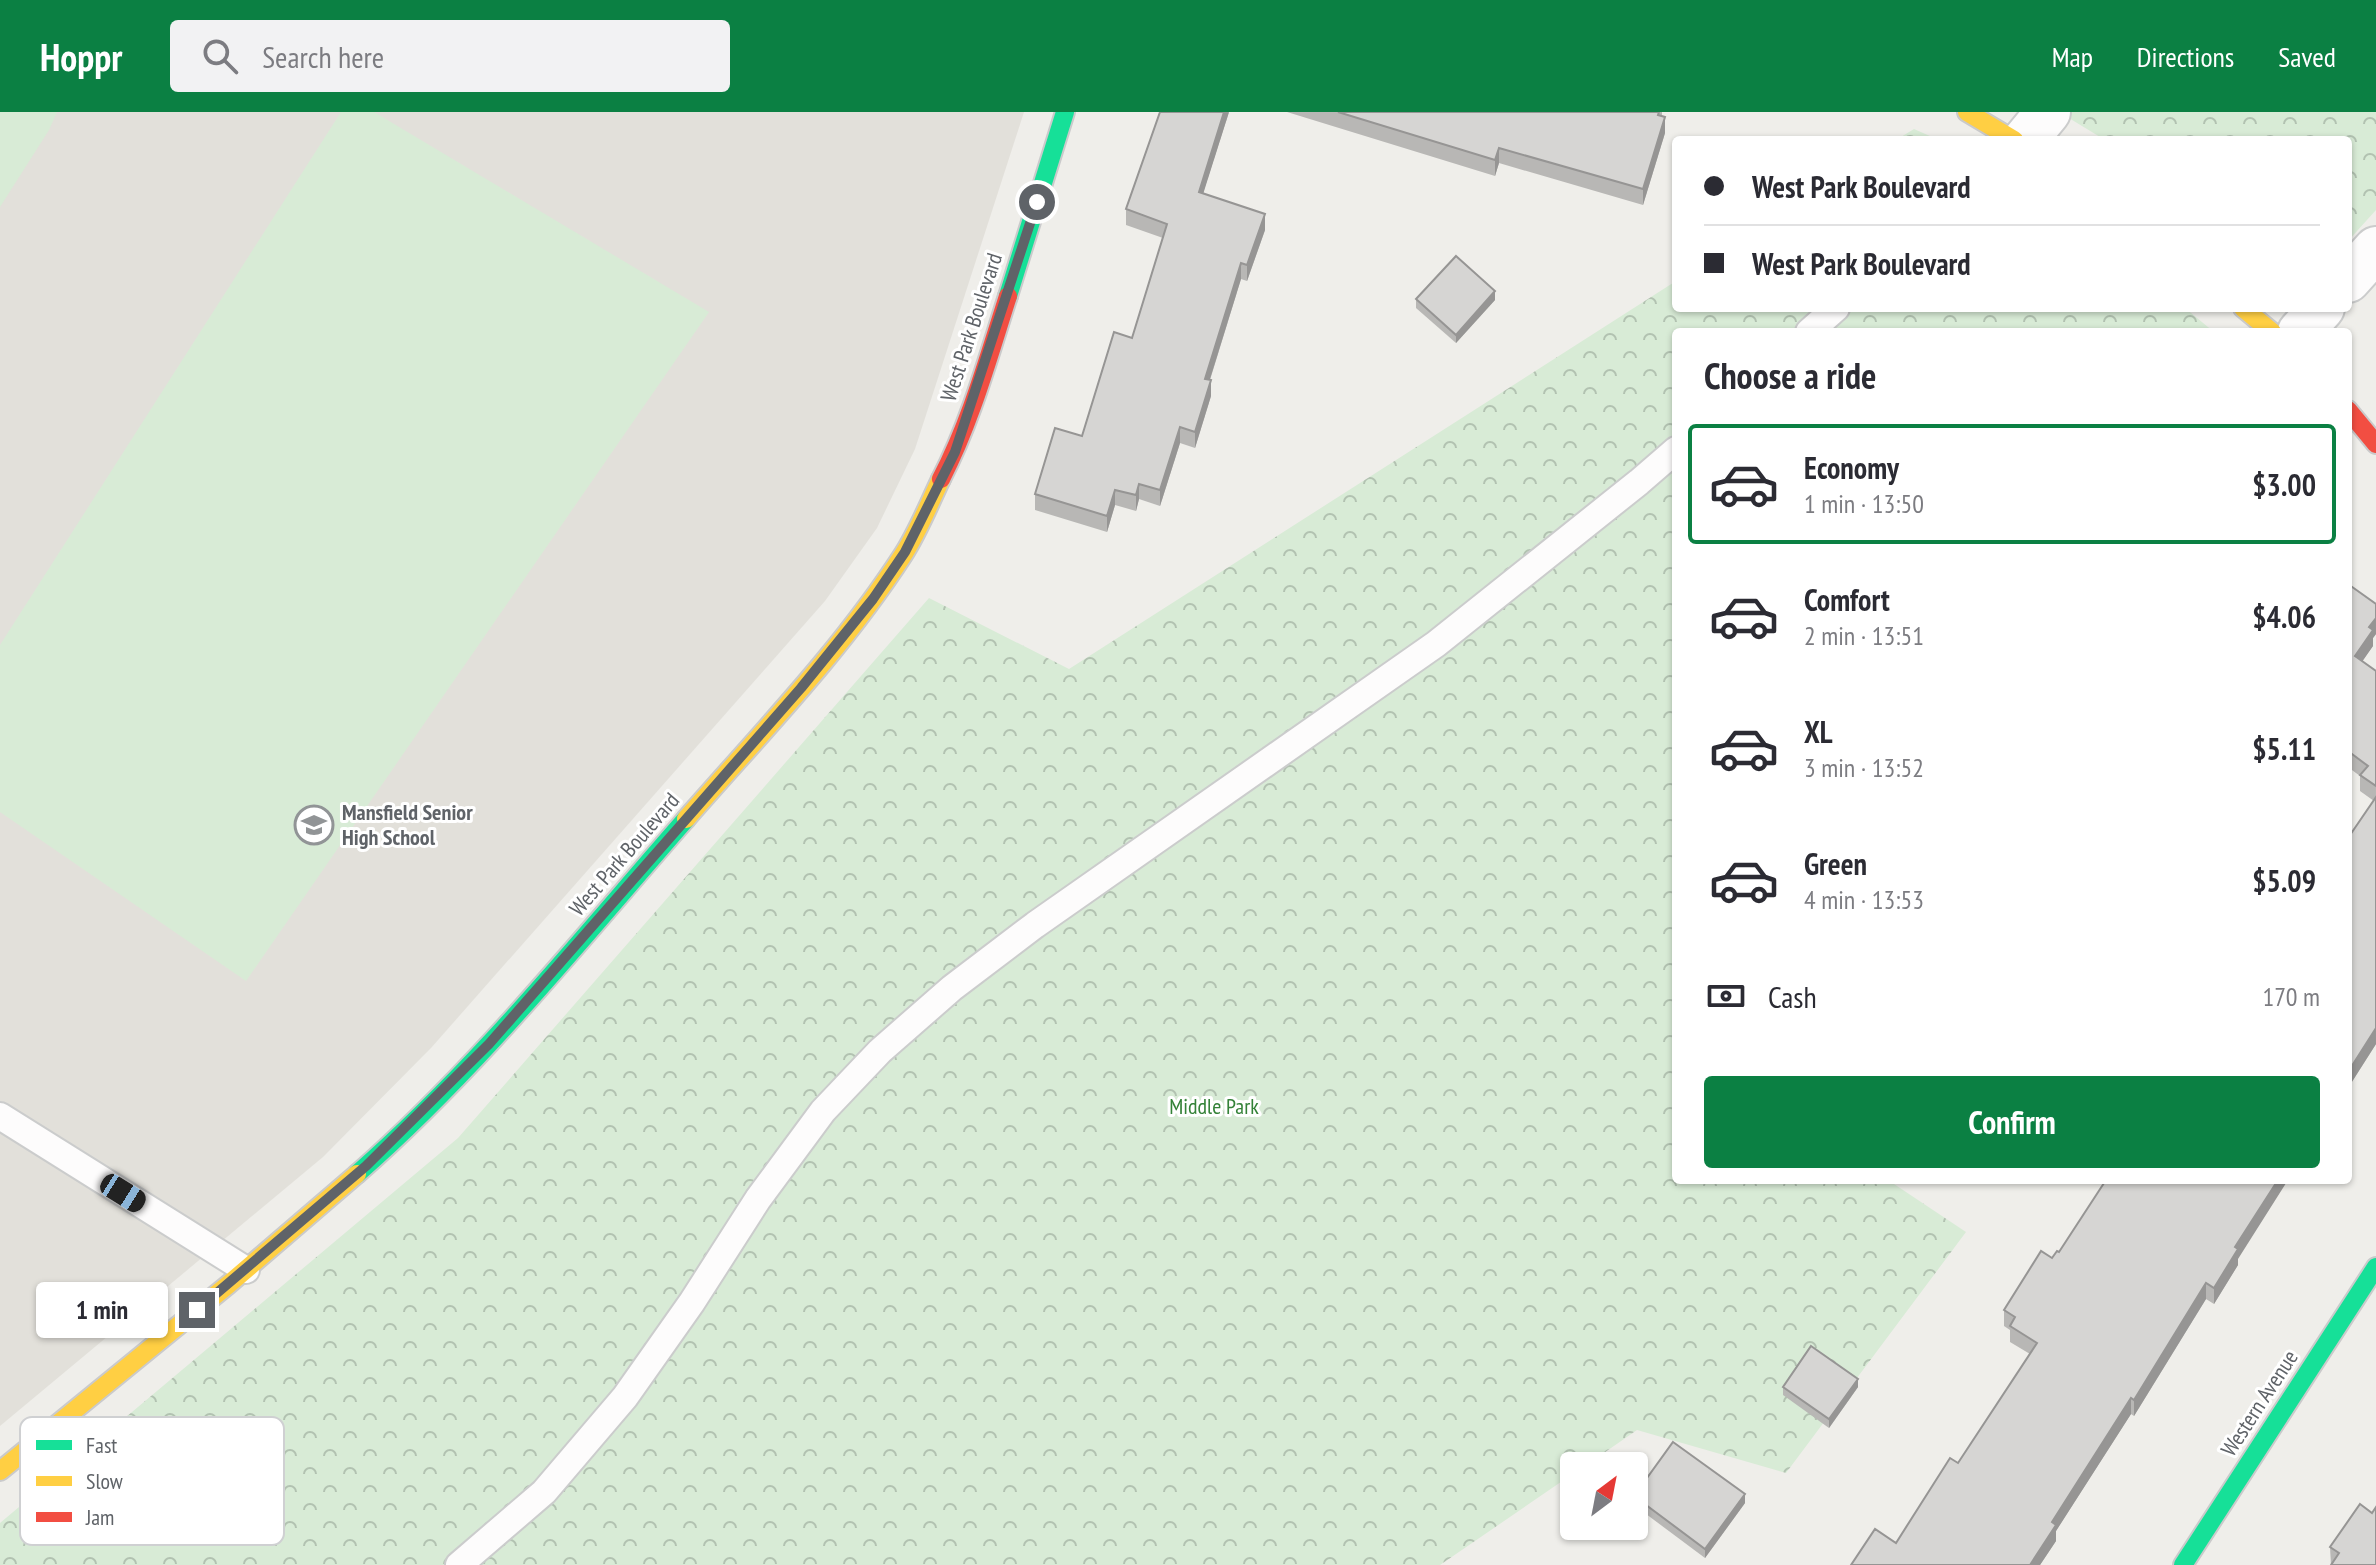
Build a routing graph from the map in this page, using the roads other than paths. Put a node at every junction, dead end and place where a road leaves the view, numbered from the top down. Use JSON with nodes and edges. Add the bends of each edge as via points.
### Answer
{"nodes":[{"id":1,"x":1065,"y":112,"type":"edge"},
{"id":2,"x":1967,"y":112,"type":"edge"},
{"id":3,"x":2048,"y":112,"type":"edge"},
{"id":4,"x":2007,"y":136,"type":"edge"},
{"id":5,"x":2028,"y":136,"type":"edge"},
{"id":6,"x":2376,"y":249,"type":"edge"},
{"id":7,"x":2352,"y":276,"type":"edge"},
{"id":8,"x":1832,"y":312,"type":"edge"},
{"id":9,"x":2248,"y":312,"type":"edge"},
{"id":10,"x":2318,"y":312,"type":"edge"},
{"id":11,"x":1814,"y":328,"type":"edge"},
{"id":12,"x":2267,"y":328,"type":"edge"},
{"id":13,"x":2304,"y":328,"type":"edge"},
{"id":14,"x":2352,"y":415,"type":"edge"},
{"id":15,"x":2376,"y":444,"type":"edge"},
{"id":16,"x":1672,"y":453,"type":"edge"},
{"id":17,"x":0,"y":1116,"type":"edge"},
{"id":18,"x":2376,"y":1267,"type":"edge"},
{"id":19,"x":246,"y":1270,"type":"junction"},
{"id":20,"x":66,"y":1417,"type":"edge"},
{"id":21,"x":20,"y":1455,"type":"edge"},
{"id":22,"x":0,"y":1471,"type":"edge"},
{"id":23,"x":459,"y":1565,"type":"edge"},
{"id":24,"x":2183,"y":1565,"type":"edge"}],
"edges":[{"from":1,"to":19,"type":"street","name":"West Park Boulevard","via":[[955,452],[905,552],[873,599],[489,1044],[366,1166]]},
{"from":2,"to":4,"type":"street"},
{"from":3,"to":5,"type":"street"},
{"from":6,"to":7,"type":"street"},
{"from":8,"to":11,"type":"lane"},
{"from":9,"to":12,"type":"street"},
{"from":10,"to":13,"type":"street"},
{"from":14,"to":15,"type":"street"},
{"from":16,"to":23,"type":"lane","via":[[1436,644],[1035,925],[880,1051],[823,1111],[758,1199],[625,1397],[544,1492]]},
{"from":17,"to":19,"type":"lane"},
{"from":18,"to":24,"type":"street","name":"Western Avenue"},
{"from":19,"to":20,"type":"street","name":"West Park Boulevard"},
{"from":21,"to":22,"type":"street","name":"West Park Boulevard"}]}
